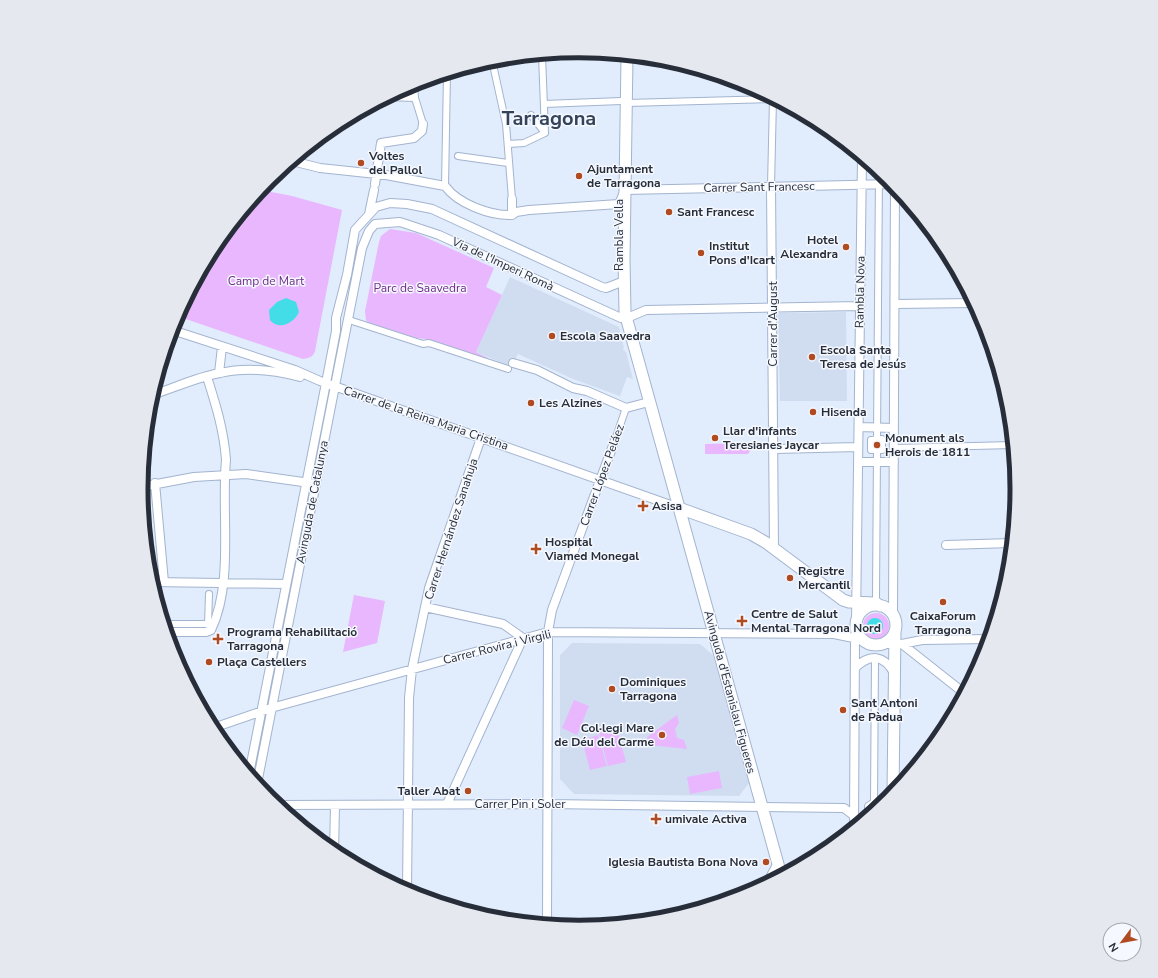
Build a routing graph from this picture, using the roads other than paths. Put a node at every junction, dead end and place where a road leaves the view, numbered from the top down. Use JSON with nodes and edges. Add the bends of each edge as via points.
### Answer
{"nodes":[{"id":1,"x":542,"y":60,"type":"edge"},
{"id":2,"x":621,"y":61,"type":"edge"},
{"id":3,"x":628,"y":61,"type":"edge"},
{"id":4,"x":493,"y":66,"type":"edge"},
{"id":5,"x":447,"y":79,"type":"edge"},
{"id":6,"x":414,"y":91,"type":"edge"},
{"id":7,"x":399,"y":97,"type":"edge"},
{"id":8,"x":415,"y":98,"type":"junction"},
{"id":9,"x":763,"y":99,"type":"edge"},
{"id":10,"x":624,"y":102,"type":"junction"},
{"id":11,"x":544,"y":104,"type":"junction"},
{"id":12,"x":773,"y":104,"type":"edge"},
{"id":13,"x":531,"y":115,"type":"dead end"},
{"id":14,"x":423,"y":124,"type":"joint"},
{"id":15,"x":545,"y":134,"type":"junction"},
{"id":16,"x":508,"y":144,"type":"junction"},
{"id":17,"x":458,"y":156,"type":"dead end"},
{"id":18,"x":298,"y":163,"type":"edge"},
{"id":19,"x":508,"y":163,"type":"junction"},
{"id":20,"x":862,"y":164,"type":"edge"},
{"id":21,"x":376,"y":174,"type":"junction"},
{"id":22,"x":879,"y":179,"type":"edge"},
{"id":23,"x":879,"y":184,"type":"junction"},
{"id":24,"x":884,"y":184,"type":"edge"},
{"id":25,"x":862,"y":185,"type":"junction"},
{"id":26,"x":445,"y":186,"type":"junction"},
{"id":27,"x":771,"y":186,"type":"junction"},
{"id":28,"x":625,"y":190,"type":"junction"},
{"id":29,"x":895,"y":196,"type":"edge"},
{"id":30,"x":512,"y":199,"type":"joint"},
{"id":31,"x":619,"y":204,"type":"junction"},
{"id":32,"x":369,"y":214,"type":"junction"},
{"id":33,"x":512,"y":215,"type":"junction"},
{"id":34,"x":362,"y":221,"type":"joint"},
{"id":35,"x":375,"y":224,"type":"joint"},
{"id":36,"x":619,"y":283,"type":"junction"},
{"id":37,"x":624,"y":298,"type":"joint"},
{"id":38,"x":968,"y":303,"type":"edge"},
{"id":39,"x":894,"y":304,"type":"junction"},
{"id":40,"x":860,"y":306,"type":"junction"},
{"id":41,"x":773,"y":307,"type":"junction"},
{"id":42,"x":624,"y":318,"type":"junction"},
{"id":43,"x":349,"y":320,"type":"junction"},
{"id":44,"x":178,"y":332,"type":"edge"},
{"id":45,"x":222,"y":347,"type":"junction"},
{"id":46,"x":510,"y":366,"type":"joint"},
{"id":47,"x":219,"y":373,"type":"junction"},
{"id":48,"x":207,"y":377,"type":"junction"},
{"id":49,"x":323,"y":382,"type":"junction"},
{"id":50,"x":335,"y":386,"type":"junction"},
{"id":51,"x":159,"y":393,"type":"edge"},
{"id":52,"x":645,"y":403,"type":"junction"},
{"id":53,"x":626,"y":408,"type":"junction"},
{"id":54,"x":858,"y":427,"type":"junction"},
{"id":55,"x":877,"y":428,"type":"junction"},
{"id":56,"x":894,"y":428,"type":"junction"},
{"id":57,"x":481,"y":438,"type":"junction"},
{"id":58,"x":615,"y":440,"type":"joint"},
{"id":59,"x":1007,"y":445,"type":"edge"},
{"id":60,"x":858,"y":447,"type":"junction"},
{"id":61,"x":894,"y":448,"type":"junction"},
{"id":62,"x":774,"y":449,"type":"junction"},
{"id":63,"x":858,"y":462,"type":"junction"},
{"id":64,"x":876,"y":462,"type":"junction"},
{"id":65,"x":894,"y":462,"type":"junction"},
{"id":66,"x":225,"y":475,"type":"junction"},
{"id":67,"x":600,"y":480,"type":"junction"},
{"id":68,"x":306,"y":482,"type":"junction"},
{"id":69,"x":155,"y":483,"type":"junction"},
{"id":70,"x":315,"y":484,"type":"junction"},
{"id":71,"x":148,"y":485,"type":"edge"},
{"id":72,"x":679,"y":508,"type":"junction"},
{"id":73,"x":1006,"y":543,"type":"edge"},
{"id":74,"x":946,"y":545,"type":"dead end"},
{"id":75,"x":774,"y":549,"type":"junction"},
{"id":76,"x":158,"y":582,"type":"edge"},
{"id":77,"x":164,"y":582,"type":"junction"},
{"id":78,"x":224,"y":583,"type":"junction"},
{"id":79,"x":286,"y":584,"type":"junction"},
{"id":80,"x":209,"y":594,"type":"dead end"},
{"id":81,"x":878,"y":602,"type":"junction"},
{"id":82,"x":856,"y":603,"type":"junction"},
{"id":83,"x":425,"y":607,"type":"junction"},
{"id":84,"x":893,"y":616,"type":"junction"},
{"id":85,"x":170,"y":624,"type":"edge"},
{"id":86,"x":895,"y":631,"type":"junction"},
{"id":87,"x":173,"y":632,"type":"edge"},
{"id":88,"x":548,"y":632,"type":"junction"},
{"id":89,"x":857,"y":633,"type":"junction"},
{"id":90,"x":714,"y":634,"type":"junction"},
{"id":91,"x":524,"y":638,"type":"junction"},
{"id":92,"x":983,"y":639,"type":"edge"},
{"id":93,"x":881,"y":644,"type":"junction"},
{"id":94,"x":898,"y":645,"type":"junction"},
{"id":95,"x":875,"y":658,"type":"junction"},
{"id":96,"x":855,"y":668,"type":"junction"},
{"id":97,"x":412,"y":669,"type":"junction"},
{"id":98,"x":895,"y":674,"type":"junction"},
{"id":99,"x":960,"y":690,"type":"edge"},
{"id":100,"x":271,"y":708,"type":"junction"},
{"id":101,"x":260,"y":713,"type":"junction"},
{"id":102,"x":220,"y":726,"type":"edge"},
{"id":103,"x":250,"y":767,"type":"edge"},
{"id":104,"x":258,"y":777,"type":"edge"},
{"id":105,"x":893,"y":784,"type":"edge"},
{"id":106,"x":877,"y":800,"type":"edge"},
{"id":107,"x":409,"y":804,"type":"junction"},
{"id":108,"x":447,"y":804,"type":"junction"},
{"id":109,"x":548,"y":804,"type":"junction"},
{"id":110,"x":286,"y":805,"type":"edge"},
{"id":111,"x":335,"y":806,"type":"junction"},
{"id":112,"x":762,"y":807,"type":"junction"},
{"id":113,"x":858,"y":817,"type":"edge"},
{"id":114,"x":857,"y":818,"type":"edge"},
{"id":115,"x":334,"y":843,"type":"edge"},
{"id":116,"x":778,"y":863,"type":"junction"},
{"id":117,"x":780,"y":870,"type":"edge"},
{"id":118,"x":771,"y":875,"type":"edge"},
{"id":119,"x":407,"y":884,"type":"edge"},
{"id":120,"x":547,"y":919,"type":"edge"}],
"edges":[{"from":1,"to":11,"type":"street"},
{"from":2,"to":10,"type":"main road","name":"Rambla Vella"},
{"from":3,"to":10,"type":"main road","name":"Rambla Vella"},
{"from":4,"to":16,"type":"street"},
{"from":5,"to":26,"type":"street"},
{"from":6,"to":8,"type":"street"},
{"from":7,"to":8,"type":"street"},
{"from":8,"to":14,"type":"street"},
{"from":9,"to":10,"type":"street"},
{"from":10,"to":11,"type":"street"},
{"from":10,"to":28,"type":"main road","name":"Rambla Vella"},
{"from":10,"to":31,"type":"main road","name":"Rambla Vella"},
{"from":11,"to":15,"type":"street"},
{"from":12,"to":27,"type":"street","name":"Carrer d'August"},
{"from":13,"to":15,"type":"street"},
{"from":14,"to":21,"type":"street","via":[[422,131],[414,138],[380,143]]},
{"from":15,"to":16,"type":"street","via":[[524,143]]},
{"from":16,"to":19,"type":"street"},
{"from":17,"to":19,"type":"street"},
{"from":18,"to":21,"type":"street","via":[[320,168]]},
{"from":19,"to":30,"type":"street"},
{"from":20,"to":25,"type":"street","name":"Rambla Nova"},
{"from":21,"to":26,"type":"street"},
{"from":21,"to":32,"type":"street"},
{"from":22,"to":23,"type":"street","name":"Rambla Nova"},
{"from":23,"to":24,"type":"street","name":"Carrer Sant Francesc"},
{"from":23,"to":25,"type":"street","name":"Carrer Sant Francesc"},
{"from":23,"to":55,"type":"street","name":"Rambla Nova"},
{"from":25,"to":27,"type":"street","name":"Carrer Sant Francesc"},
{"from":25,"to":40,"type":"street","name":"Rambla Nova"},
{"from":26,"to":33,"type":"street","via":[[471,205],[501,216]]},
{"from":27,"to":28,"type":"street","name":"Carrer Sant Francesc"},
{"from":27,"to":41,"type":"street","name":"Carrer d'August"},
{"from":28,"to":31,"type":"street"},
{"from":28,"to":37,"type":"main road","name":"Rambla Vella"},
{"from":28,"to":42,"type":"main road","via":[[629,206],[629,310]]},
{"from":29,"to":39,"type":"street"},
{"from":30,"to":33,"type":"street"},
{"from":31,"to":33,"type":"street","via":[[529,210]]},
{"from":31,"to":36,"type":"main road","name":"Rambla Vella"},
{"from":32,"to":34,"type":"street","name":"Via de l'Imperi Romà"},
{"from":32,"to":36,"type":"street","name":"Via de l'Imperi Romà","via":[[376,207],[390,203],[432,209],[606,288]]},
{"from":34,"to":49,"type":"street","name":"Avinguda de Catalunya","via":[[355,230],[336,318],[336,331]]},
{"from":35,"to":42,"type":"street","name":"Via de l'Imperi Romà","via":[[400,222],[439,235]]},
{"from":35,"to":43,"type":"street","name":"Avinguda de Catalunya","via":[[362,248]]},
{"from":36,"to":42,"type":"main road","name":"Rambla Vella"},
{"from":37,"to":42,"type":"main road","name":"Avinguda d'Estanislau Figueres"},
{"from":38,"to":39,"type":"street"},
{"from":39,"to":56,"type":"street"},
{"from":40,"to":41,"type":"street"},
{"from":40,"to":54,"type":"street","name":"Rambla Nova"},
{"from":41,"to":42,"type":"street","via":[[646,310]]},
{"from":41,"to":62,"type":"street","name":"Carrer d'August"},
{"from":42,"to":52,"type":"main road","name":"Avinguda d'Estanislau Figueres"},
{"from":42,"to":72,"type":"main road","name":"Avinguda d'Estanislau Figueres"},
{"from":43,"to":46,"type":"street","via":[[423,344],[429,343]]},
{"from":43,"to":50,"type":"street","name":"Avinguda de Catalunya"},
{"from":44,"to":45,"type":"street","name":"Carrer de la Reina Maria Cristina"},
{"from":45,"to":47,"type":"street"},
{"from":45,"to":49,"type":"street","name":"Carrer de la Reina Maria Cristina","via":[[295,370]]},
{"from":46,"to":53,"type":"street","via":[[537,370],[573,388],[587,391]]},
{"from":47,"to":48,"type":"street"},
{"from":47,"to":49,"type":"street","via":[[259,370],[282,372]]},
{"from":48,"to":51,"type":"street"},
{"from":48,"to":66,"type":"street","via":[[222,425]]},
{"from":49,"to":50,"type":"street","name":"Carrer de la Reina Maria Cristina"},
{"from":49,"to":68,"type":"street","name":"Avinguda de Catalunya"},
{"from":50,"to":57,"type":"street","name":"Carrer de la Reina Maria Cristina"},
{"from":50,"to":70,"type":"street","name":"Avinguda de Catalunya"},
{"from":52,"to":53,"type":"street"},
{"from":52,"to":72,"type":"main road","name":"Avinguda d'Estanislau Figueres","via":[[670,489]]},
{"from":53,"to":58,"type":"street","name":"Carrer López Peláez"},
{"from":54,"to":55,"type":"street"},
{"from":54,"to":60,"type":"street","name":"Rambla Nova"},
{"from":55,"to":56,"type":"street"},
{"from":55,"to":64,"type":"street","name":"Rambla Nova","via":[[877,439],[882,439],[882,450],[877,450]]},
{"from":56,"to":61,"type":"street"},
{"from":57,"to":67,"type":"street","name":"Carrer de la Reina Maria Cristina"},
{"from":57,"to":83,"type":"street","name":"Carrer Hernández Sanahuja","via":[[429,588]]},
{"from":58,"to":67,"type":"street","name":"Carrer López Peláez"},
{"from":59,"to":61,"type":"street"},
{"from":60,"to":62,"type":"street"},
{"from":60,"to":63,"type":"street","name":"Rambla Nova"},
{"from":61,"to":65,"type":"street"},
{"from":62,"to":75,"type":"street","name":"Carrer d'August"},
{"from":63,"to":64,"type":"street"},
{"from":63,"to":82,"type":"street","name":"Rambla Nova"},
{"from":64,"to":65,"type":"street"},
{"from":64,"to":81,"type":"street","name":"Rambla Nova"},
{"from":65,"to":84,"type":"street"},
{"from":66,"to":68,"type":"street","via":[[252,475]]},
{"from":66,"to":69,"type":"street"},
{"from":66,"to":78,"type":"street"},
{"from":67,"to":72,"type":"street","name":"Carrer de la Reina Maria Cristina"},
{"from":67,"to":88,"type":"street","name":"Carrer López Peláez","via":[[552,610]]},
{"from":68,"to":70,"type":"street"},
{"from":68,"to":79,"type":"street","name":"Avinguda de Catalunya"},
{"from":69,"to":71,"type":"street"},
{"from":69,"to":77,"type":"street"},
{"from":70,"to":100,"type":"street","name":"Avinguda de Catalunya"},
{"from":72,"to":75,"type":"main road","via":[[752,534]]},
{"from":72,"to":90,"type":"main road","name":"Avinguda d'Estanislau Figueres"},
{"from":73,"to":74,"type":"street"},
{"from":75,"to":82,"type":"main road","via":[[843,600]]},
{"from":76,"to":77,"type":"street"},
{"from":77,"to":78,"type":"street"},
{"from":78,"to":79,"type":"street"},
{"from":78,"to":87,"type":"street","via":[[211,630]]},
{"from":79,"to":101,"type":"street","name":"Avinguda de Catalunya"},
{"from":80,"to":85,"type":"street","via":[[208,624]]},
{"from":81,"to":82,"type":"main road"},
{"from":81,"to":84,"type":"main road"},
{"from":81,"to":89,"type":"main road","via":[[866,608],[858,617]]},
{"from":82,"to":89,"type":"street","name":"Rambla Nova"},
{"from":83,"to":91,"type":"street","via":[[504,624]]},
{"from":83,"to":97,"type":"street","name":"Carrer Hernández Sanahuja"},
{"from":84,"to":86,"type":"main road"},
{"from":86,"to":93,"type":"main road","via":[[892,637]]},
{"from":86,"to":94,"type":"main road"},
{"from":88,"to":90,"type":"street","name":"Carrer Rovira i Virgili"},
{"from":88,"to":91,"type":"street","name":"Carrer Rovira i Virgili"},
{"from":88,"to":109,"type":"street","name":"Carrer López Peláez"},
{"from":89,"to":90,"type":"street","name":"Carrer Rovira i Virgili"},
{"from":89,"to":93,"type":"main road","via":[[871,645]]},
{"from":89,"to":96,"type":"street","name":"Rambla Nova"},
{"from":90,"to":112,"type":"main road","name":"Avinguda d'Estanislau Figueres"},
{"from":91,"to":97,"type":"street","name":"Carrer Rovira i Virgili"},
{"from":91,"to":108,"type":"street"},
{"from":92,"to":94,"type":"street","via":[[922,640]]},
{"from":93,"to":94,"type":"street"},
{"from":94,"to":98,"type":"main road"},
{"from":94,"to":99,"type":"street"},
{"from":95,"to":96,"type":"street","via":[[865,660]]},
{"from":95,"to":98,"type":"street","via":[[889,663]]},
{"from":95,"to":106,"type":"street"},
{"from":96,"to":113,"type":"street","name":"Rambla Nova"},
{"from":97,"to":100,"type":"street","name":"Carrer Rovira i Virgili"},
{"from":97,"to":107,"type":"street","name":"Carrer Hernández Sanahuja","via":[[409,698]]},
{"from":98,"to":105,"type":"main road"},
{"from":100,"to":101,"type":"street","name":"Carrer Rovira i Virgili"},
{"from":100,"to":104,"type":"street","name":"Avinguda de Catalunya"},
{"from":101,"to":102,"type":"street","name":"Carrer Rovira i Virgili"},
{"from":101,"to":103,"type":"street","name":"Avinguda de Catalunya"},
{"from":107,"to":108,"type":"street","name":"Carrer Pin i Soler"},
{"from":107,"to":111,"type":"street","name":"Carrer Pin i Soler"},
{"from":107,"to":119,"type":"street","name":"Carrer Hernández Sanahuja"},
{"from":108,"to":109,"type":"street","name":"Carrer Pin i Soler"},
{"from":109,"to":112,"type":"street","name":"Carrer Pin i Soler"},
{"from":109,"to":120,"type":"street","name":"Carrer López Peláez"},
{"from":110,"to":111,"type":"street","name":"Carrer Pin i Soler"},
{"from":111,"to":115,"type":"street"},
{"from":112,"to":114,"type":"street","name":"Carrer Pin i Soler","via":[[844,808]]},
{"from":112,"to":116,"type":"main road","name":"Avinguda d'Estanislau Figueres"},
{"from":116,"to":117,"type":"main road","name":"Avinguda d'Estanislau Figueres"},
{"from":116,"to":118,"type":"street"}]}
